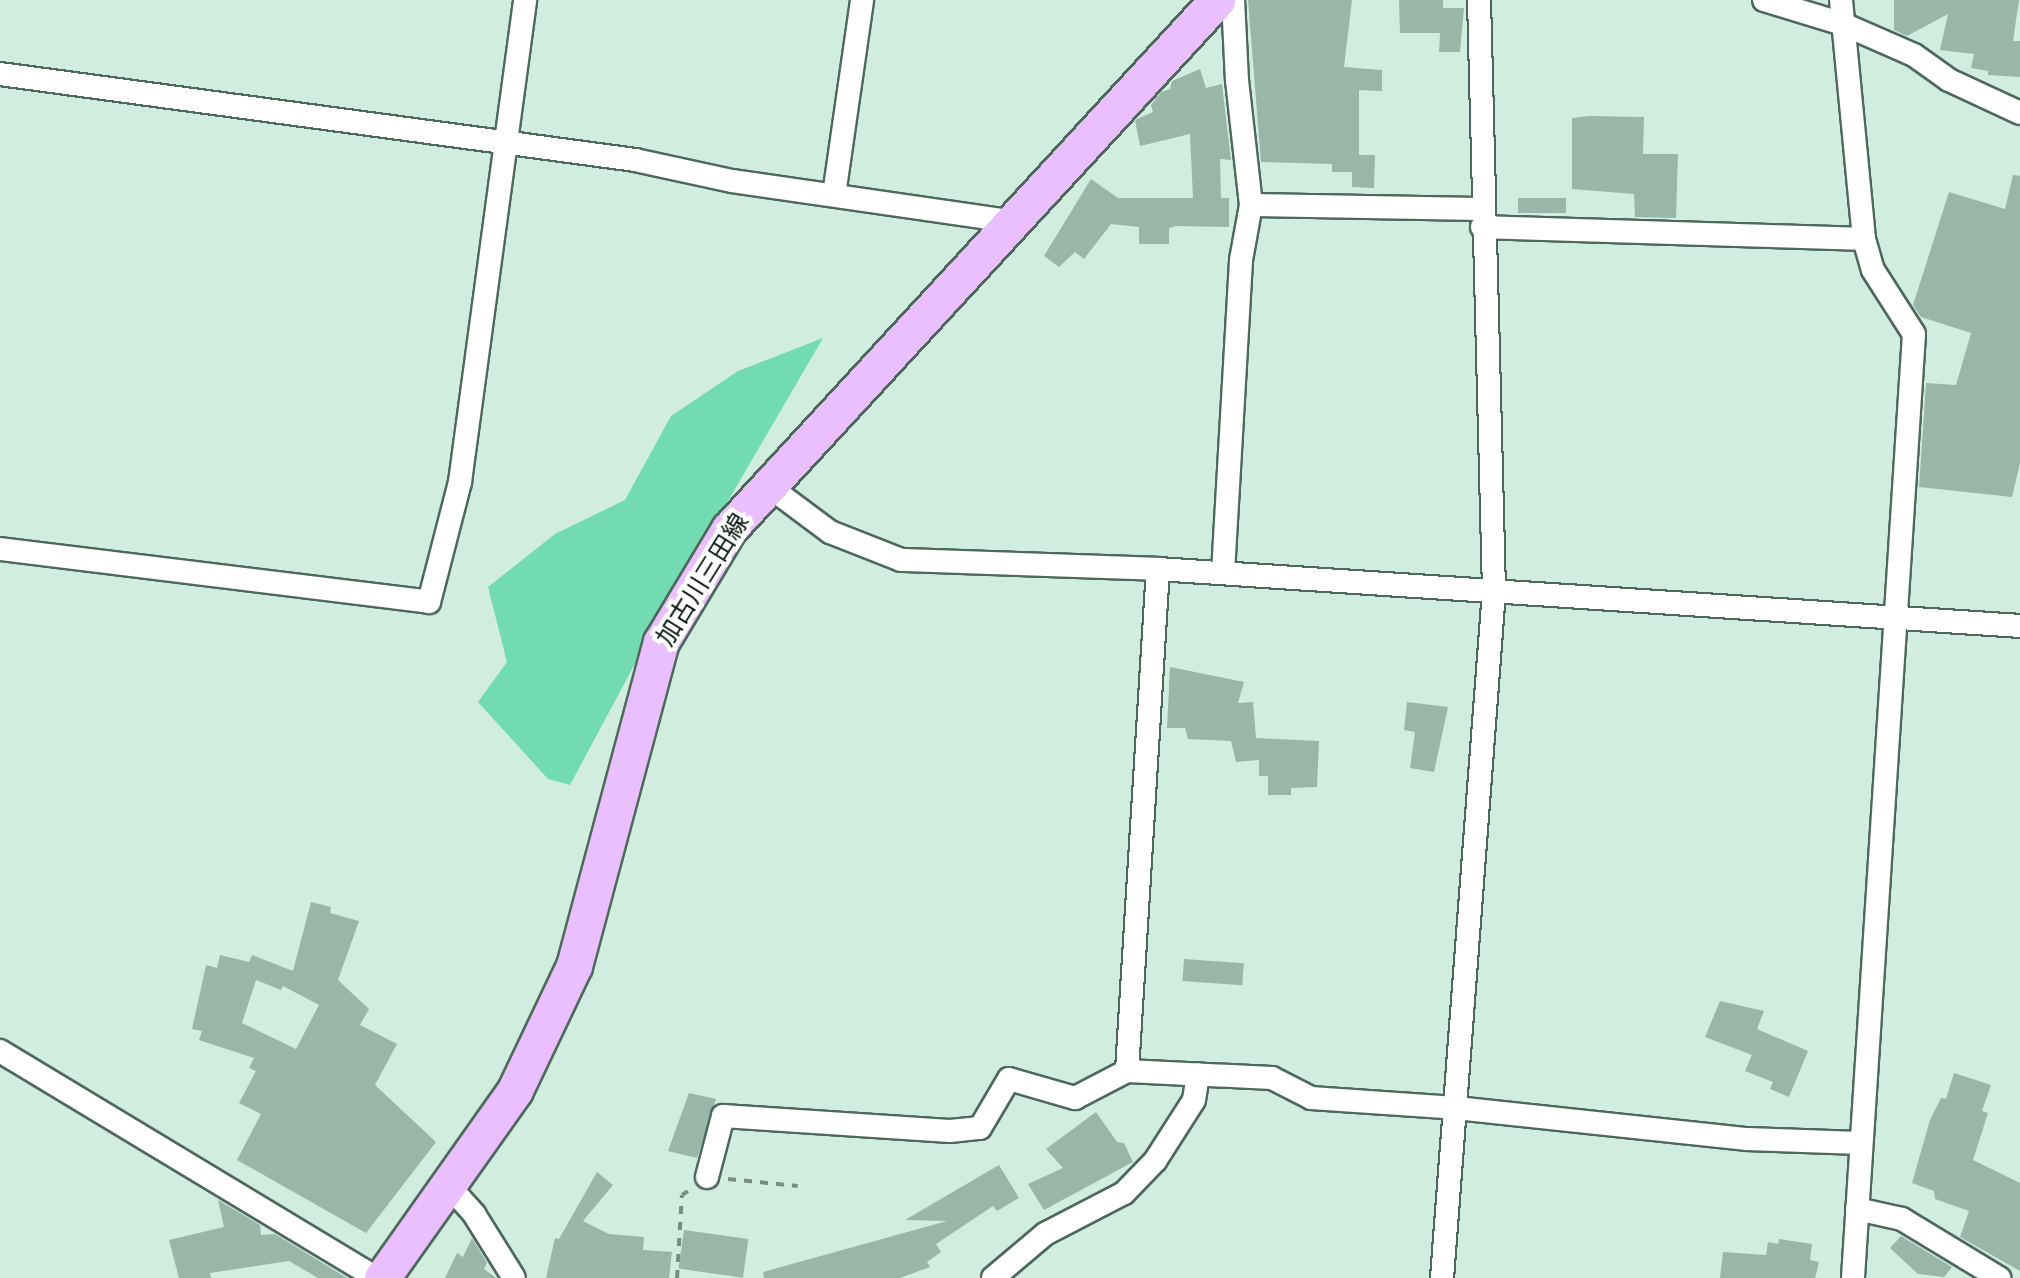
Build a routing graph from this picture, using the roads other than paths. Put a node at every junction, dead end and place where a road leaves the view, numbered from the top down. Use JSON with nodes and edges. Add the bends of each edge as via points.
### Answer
{"nodes":[{"id":1,"x":525,"y":0,"type":"edge"},
{"id":2,"x":862,"y":0,"type":"edge"},
{"id":3,"x":1216,"y":0,"type":"edge"},
{"id":4,"x":1233,"y":0,"type":"edge"},
{"id":5,"x":1479,"y":0,"type":"edge"},
{"id":6,"x":1764,"y":0,"type":"edge"},
{"id":7,"x":1842,"y":0,"type":"edge"},
{"id":8,"x":1843,"y":24,"type":"junction"},
{"id":9,"x":0,"y":74,"type":"edge"},
{"id":10,"x":2020,"y":113,"type":"edge"},
{"id":11,"x":504,"y":144,"type":"junction"},
{"id":12,"x":834,"y":195,"type":"junction"},
{"id":13,"x":1252,"y":206,"type":"junction"},
{"id":14,"x":1482,"y":218,"type":"junction"},
{"id":15,"x":1008,"y":221,"type":"junction"},
{"id":16,"x":1864,"y":239,"type":"junction"},
{"id":17,"x":766,"y":485,"type":"junction"},
{"id":18,"x":0,"y":549,"type":"edge"},
{"id":19,"x":1158,"y":569,"type":"junction"},
{"id":20,"x":1224,"y":573,"type":"junction"},
{"id":21,"x":1494,"y":591,"type":"junction"},
{"id":22,"x":1896,"y":617,"type":"junction"},
{"id":23,"x":2020,"y":626,"type":"edge"},
{"id":24,"x":0,"y":1051,"type":"edge"},
{"id":25,"x":1127,"y":1072,"type":"junction"},
{"id":26,"x":1198,"y":1074,"type":"junction"},
{"id":27,"x":1456,"y":1108,"type":"junction"},
{"id":28,"x":1860,"y":1144,"type":"junction"},
{"id":29,"x":706,"y":1176,"type":"road end"},
{"id":30,"x":449,"y":1186,"type":"junction"},
{"id":31,"x":1857,"y":1209,"type":"junction"},
{"id":32,"x":379,"y":1278,"type":"edge"},
{"id":33,"x":514,"y":1278,"type":"edge"},
{"id":34,"x":993,"y":1278,"type":"edge"},
{"id":35,"x":1442,"y":1278,"type":"edge"},
{"id":36,"x":1853,"y":1278,"type":"edge"},
{"id":37,"x":1999,"y":1278,"type":"edge"}],
"edges":[{"from":1,"to":11,"type":"street"},
{"from":2,"to":12,"type":"street"},
{"from":3,"to":15,"type":"main road","name":"加古川三田線"},
{"from":4,"to":13,"type":"street"},
{"from":5,"to":14,"type":"street"},
{"from":6,"to":8,"type":"street"},
{"from":7,"to":8,"type":"street"},
{"from":8,"to":10,"type":"street"},
{"from":8,"to":16,"type":"street"},
{"from":9,"to":11,"type":"street"},
{"from":11,"to":12,"type":"street"},
{"from":11,"to":18,"type":"street","via":[[460,482],[429,602]]},
{"from":12,"to":15,"type":"street"},
{"from":13,"to":14,"type":"street"},
{"from":13,"to":20,"type":"street","via":[[1241,260]]},
{"from":14,"to":16,"type":"street"},
{"from":14,"to":21,"type":"street"},
{"from":15,"to":17,"type":"main road","name":"加古川三田線"},
{"from":16,"to":22,"type":"street","via":[[1872,270],[1914,334]]},
{"from":17,"to":19,"type":"street","via":[[830,532],[900,560]]},
{"from":17,"to":30,"type":"main road","name":"加古川三田線","via":[[729,529],[661,642],[574,966],[515,1090]]},
{"from":19,"to":20,"type":"street"},
{"from":19,"to":25,"type":"street"},
{"from":20,"to":21,"type":"street"},
{"from":21,"to":22,"type":"street"},
{"from":21,"to":27,"type":"street"},
{"from":22,"to":23,"type":"street"},
{"from":22,"to":28,"type":"street"},
{"from":24,"to":32,"type":"street"},
{"from":25,"to":26,"type":"street"},
{"from":25,"to":29,"type":"street","via":[[1076,1098],[1009,1079],[980,1128],[723,1116]]},
{"from":26,"to":27,"type":"street","via":[[1272,1078],[1311,1098]]},
{"from":26,"to":34,"type":"street","via":[[1194,1100],[1155,1161],[1124,1193],[1045,1234]]},
{"from":27,"to":28,"type":"street","via":[[1747,1139]]},
{"from":27,"to":35,"type":"street"},
{"from":28,"to":31,"type":"street"},
{"from":30,"to":32,"type":"main road","name":"加古川三田線"},
{"from":30,"to":33,"type":"street"},
{"from":31,"to":36,"type":"street"},
{"from":31,"to":37,"type":"street","via":[[1902,1218]]}]}
